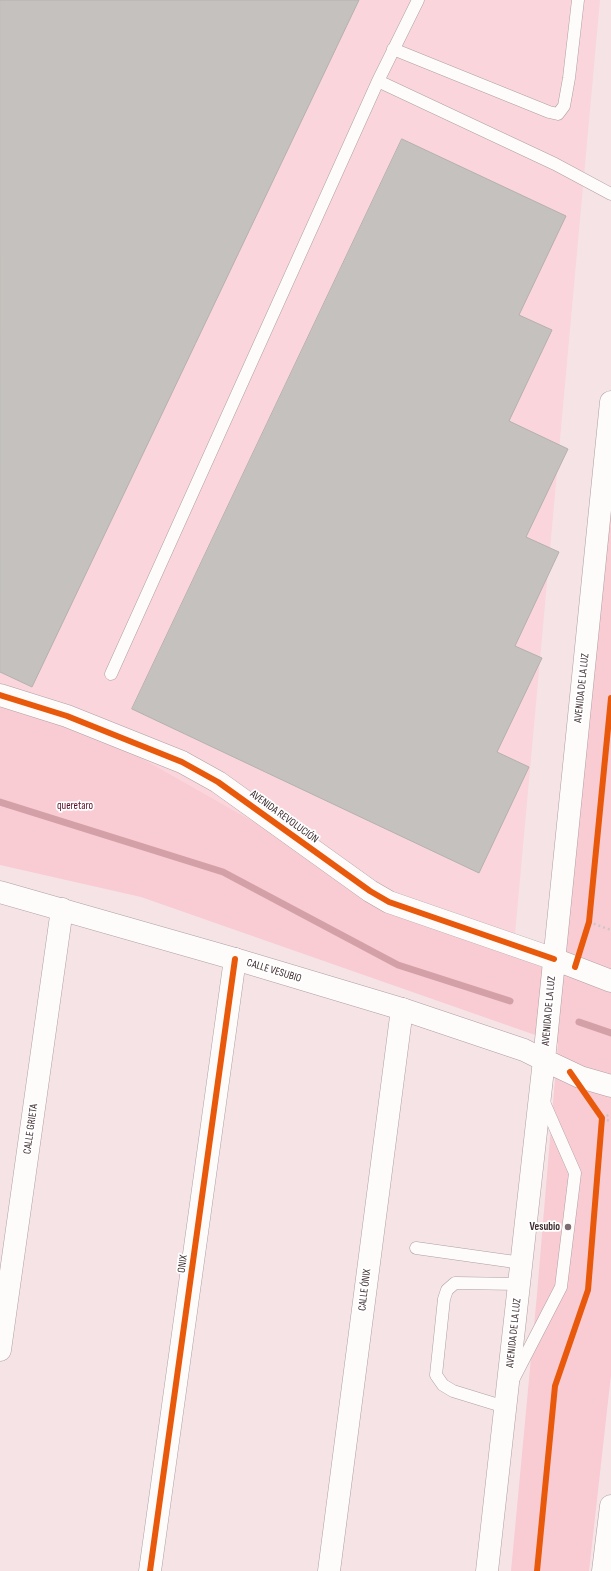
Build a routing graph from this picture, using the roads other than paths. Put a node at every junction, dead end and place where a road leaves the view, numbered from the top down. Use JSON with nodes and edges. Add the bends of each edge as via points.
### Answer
{"nodes":[{"id":1,"x":418,"y":0,"type":"edge"},
{"id":2,"x":578,"y":0,"type":"edge"},
{"id":3,"x":393,"y":48,"type":"junction"},
{"id":4,"x":378,"y":81,"type":"junction"},
{"id":5,"x":611,"y":194,"type":"edge"},
{"id":6,"x":611,"y":402,"type":"edge"},
{"id":7,"x":111,"y":674,"type":"dead end"},
{"id":8,"x":0,"y":695,"type":"edge"},
{"id":9,"x":0,"y":892,"type":"edge"},
{"id":10,"x":62,"y":909,"type":"junction"},
{"id":11,"x":235,"y":959,"type":"junction"},
{"id":12,"x":554,"y":959,"type":"junction"},
{"id":13,"x":611,"y":980,"type":"edge"},
{"id":14,"x":402,"y":1009,"type":"junction"},
{"id":15,"x":544,"y":1060,"type":"junction"},
{"id":16,"x":611,"y":1086,"type":"edge"},
{"id":17,"x":540,"y":1095,"type":"junction"},
{"id":18,"x":416,"y":1248,"type":"dead end"},
{"id":19,"x":520,"y":1274,"type":"junction"},
{"id":20,"x":0,"y":1350,"type":"edge"},
{"id":21,"x":506,"y":1399,"type":"junction"},
{"id":22,"x":611,"y":1506,"type":"edge"},
{"id":23,"x":150,"y":1571,"type":"edge"},
{"id":24,"x":329,"y":1571,"type":"edge"},
{"id":25,"x":487,"y":1571,"type":"edge"},
{"id":26,"x":603,"y":1571,"type":"edge"}],
"edges":[{"from":1,"to":3,"type":"lane"},
{"from":2,"to":3,"type":"lane","via":[[569,78],[564,106],[558,114]]},
{"from":3,"to":4,"type":"lane"},
{"from":4,"to":5,"type":"lane","via":[[555,164]]},
{"from":4,"to":7,"type":"lane"},
{"from":6,"to":12,"type":"street","name":"AVENIDA DE LA LUZ"},
{"from":8,"to":12,"type":"street","name":"AVENIDA REVOLUCIÓN","via":[[67,716],[182,762],[218,782],[389,902]]},
{"from":9,"to":10,"type":"street","name":"CALLE VESUBIO"},
{"from":10,"to":11,"type":"street","name":"CALLE VESUBIO"},
{"from":10,"to":20,"type":"street","name":"CALLE GRIETA"},
{"from":11,"to":14,"type":"street","name":"CALLE VESUBIO"},
{"from":11,"to":23,"type":"street","name":"ONIX"},
{"from":12,"to":13,"type":"street","name":"AVENIDA REVOLUCIÓN"},
{"from":12,"to":15,"type":"street","name":"AVENIDA DE LA LUZ"},
{"from":14,"to":15,"type":"street","name":"CALLE VESUBIO","via":[[524,1050]]},
{"from":14,"to":24,"type":"street","name":"CALLE ÓNIX"},
{"from":15,"to":16,"type":"street","name":"CALLE VESUBIO","via":[[580,1077]]},
{"from":15,"to":17,"type":"street","name":"AVENIDA DE LA LUZ"},
{"from":17,"to":19,"type":"street","name":"AVENIDA DE LA LUZ"},
{"from":17,"to":21,"type":"lane","via":[[575,1173],[561,1287]]},
{"from":18,"to":19,"type":"lane"},
{"from":19,"to":21,"type":"street","name":"AVENIDA DE LA LUZ"},
{"from":19,"to":21,"type":"lane","via":[[455,1283],[447,1290],[444,1299],[436,1375],[443,1385],[453,1391]]},
{"from":21,"to":25,"type":"street","name":"AVENIDA DE LA LUZ"},
{"from":22,"to":26,"type":"street"}]}
